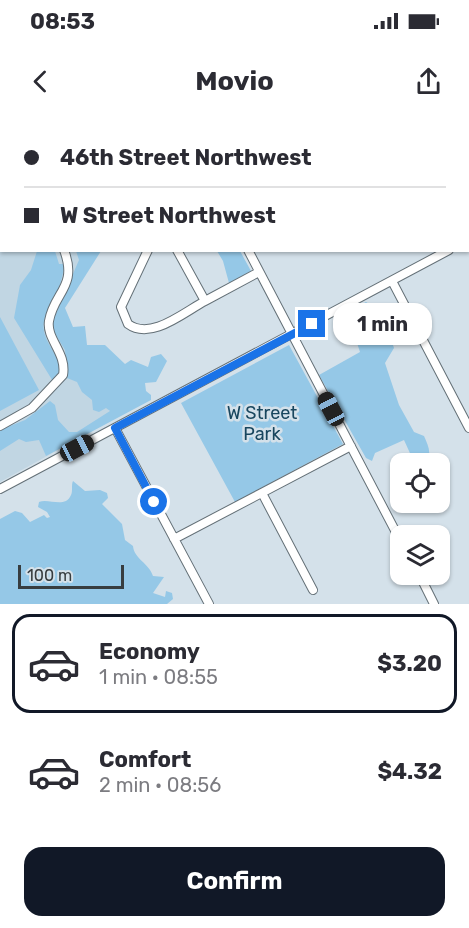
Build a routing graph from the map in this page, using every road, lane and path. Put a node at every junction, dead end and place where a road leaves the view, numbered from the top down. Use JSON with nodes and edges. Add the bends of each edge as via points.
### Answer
{"nodes":[{"id":1,"x":65,"y":252,"type":"edge"},
{"id":2,"x":147,"y":252,"type":"edge"},
{"id":3,"x":178,"y":252,"type":"edge"},
{"id":4,"x":249,"y":252,"type":"edge"},
{"id":5,"x":445,"y":252,"type":"edge"},
{"id":6,"x":259,"y":272,"type":"junction"},
{"id":7,"x":392,"y":281,"type":"junction"},
{"id":8,"x":205,"y":301,"type":"junction"},
{"id":9,"x":292,"y":334,"type":"junction"},
{"id":10,"x":0,"y":426,"type":"edge"},
{"id":11,"x":115,"y":428,"type":"junction"},
{"id":12,"x":469,"y":428,"type":"edge"},
{"id":13,"x":351,"y":446,"type":"junction"},
{"id":14,"x":0,"y":489,"type":"edge"},
{"id":15,"x":262,"y":493,"type":"junction"},
{"id":16,"x":392,"y":525,"type":"edge"},
{"id":17,"x":174,"y":539,"type":"junction"},
{"id":18,"x":424,"y":585,"type":"edge"},
{"id":19,"x":313,"y":590,"type":"dead end"},
{"id":20,"x":209,"y":604,"type":"edge"},
{"id":21,"x":434,"y":604,"type":"edge"}],
"edges":[{"from":1,"to":10,"type":"street","via":[[69,265],[67,283],[49,322],[62,355],[63,375],[32,408]]},
{"from":2,"to":8,"type":"street","via":[[122,304],[128,324],[140,330],[152,329]]},
{"from":3,"to":8,"type":"street"},
{"from":4,"to":6,"type":"street"},
{"from":5,"to":7,"type":"street"},
{"from":6,"to":8,"type":"street"},
{"from":6,"to":9,"type":"street"},
{"from":7,"to":9,"type":"street"},
{"from":7,"to":12,"type":"street"},
{"from":9,"to":11,"type":"street"},
{"from":9,"to":13,"type":"street"},
{"from":11,"to":14,"type":"street"},
{"from":11,"to":17,"type":"street"},
{"from":13,"to":15,"type":"street"},
{"from":13,"to":16,"type":"street"},
{"from":15,"to":17,"type":"street"},
{"from":15,"to":19,"type":"street"},
{"from":17,"to":20,"type":"street"},
{"from":18,"to":21,"type":"street"}]}
